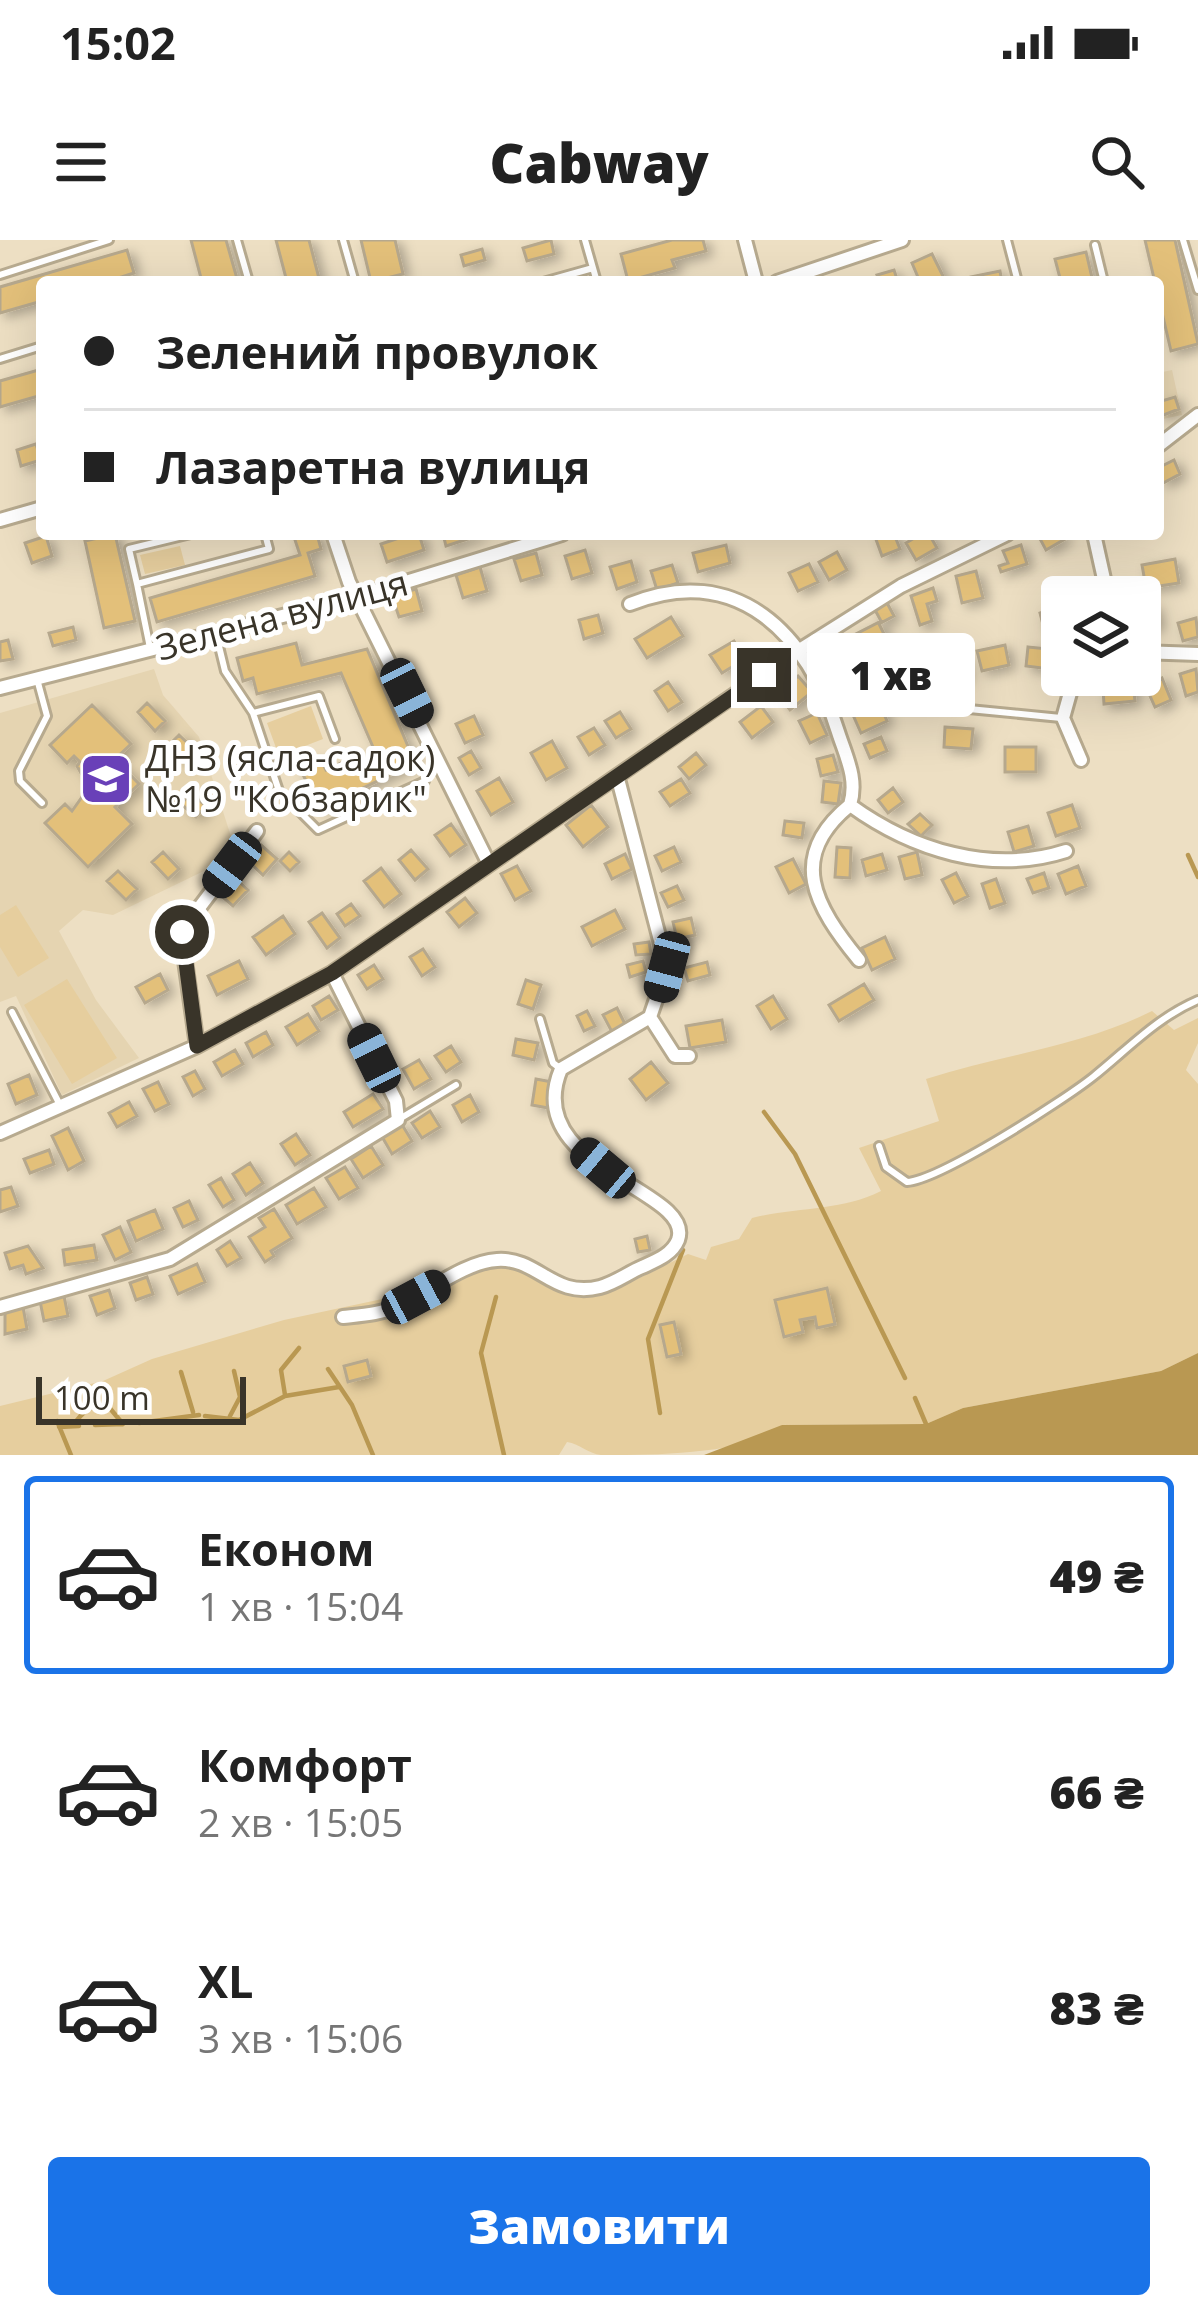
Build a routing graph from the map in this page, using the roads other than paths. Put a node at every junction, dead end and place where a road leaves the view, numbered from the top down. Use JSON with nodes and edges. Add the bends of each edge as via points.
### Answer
{"nodes":[{"id":1,"x":109,"y":240,"type":"edge"},
{"id":2,"x":237,"y":240,"type":"edge"},
{"id":3,"x":344,"y":240,"type":"edge"},
{"id":4,"x":585,"y":240,"type":"edge"},
{"id":5,"x":745,"y":240,"type":"edge"},
{"id":6,"x":902,"y":240,"type":"edge"},
{"id":7,"x":1007,"y":240,"type":"edge"},
{"id":8,"x":1183,"y":240,"type":"edge"},
{"id":9,"x":1095,"y":245,"type":"dead end"},
{"id":10,"x":592,"y":268,"type":"junction"},
{"id":11,"x":0,"y":275,"type":"edge"},
{"id":12,"x":247,"y":276,"type":"edge"},
{"id":13,"x":353,"y":276,"type":"edge"},
{"id":14,"x":564,"y":276,"type":"edge"},
{"id":15,"x":594,"y":276,"type":"edge"},
{"id":16,"x":754,"y":276,"type":"edge"},
{"id":17,"x":795,"y":276,"type":"edge"},
{"id":18,"x":1016,"y":276,"type":"edge"},
{"id":19,"x":1103,"y":276,"type":"edge"},
{"id":20,"x":1198,"y":290,"type":"edge"},
{"id":21,"x":36,"y":348,"type":"edge"},
{"id":22,"x":0,"y":359,"type":"edge"},
{"id":23,"x":1198,"y":415,"type":"edge"},
{"id":24,"x":1164,"y":441,"type":"edge"},
{"id":25,"x":36,"y":510,"type":"edge"},
{"id":26,"x":0,"y":520,"type":"edge"},
{"id":27,"x":166,"y":540,"type":"edge"},
{"id":28,"x":267,"y":540,"type":"edge"},
{"id":29,"x":335,"y":540,"type":"edge"},
{"id":30,"x":542,"y":540,"type":"edge"},
{"id":31,"x":995,"y":540,"type":"edge"},
{"id":32,"x":1095,"y":540,"type":"edge"},
{"id":33,"x":1103,"y":576,"type":"edge"},
{"id":34,"x":137,"y":584,"type":"junction"},
{"id":35,"x":357,"y":597,"type":"junction"},
{"id":36,"x":630,"y":604,"type":"dead end"},
{"id":37,"x":216,"y":634,"type":"junction"},
{"id":38,"x":801,"y":649,"type":"junction"},
{"id":39,"x":151,"y":652,"type":"junction"},
{"id":40,"x":1161,"y":653,"type":"edge"},
{"id":41,"x":1198,"y":654,"type":"edge"},
{"id":42,"x":37,"y":680,"type":"junction"},
{"id":43,"x":0,"y":688,"type":"edge"},
{"id":44,"x":1069,"y":696,"type":"edge"},
{"id":45,"x":969,"y":709,"type":"dead end"},
{"id":46,"x":253,"y":713,"type":"junction"},
{"id":47,"x":1063,"y":718,"type":"junction"},
{"id":48,"x":335,"y":739,"type":"dead end"},
{"id":49,"x":1081,"y":760,"type":"dead end"},
{"id":50,"x":618,"y":779,"type":"junction"},
{"id":51,"x":424,"y":781,"type":"dead end"},
{"id":52,"x":42,"y":803,"type":"dead end"},
{"id":53,"x":850,"y":805,"type":"junction"},
{"id":54,"x":257,"y":831,"type":"dead end"},
{"id":55,"x":1066,"y":850,"type":"dead end"},
{"id":56,"x":488,"y":862,"type":"junction"},
{"id":57,"x":859,"y":960,"type":"dead end"},
{"id":58,"x":332,"y":973,"type":"junction"},
{"id":59,"x":1198,"y":1000,"type":"edge"},
{"id":60,"x":12,"y":1012,"type":"dead end"},
{"id":61,"x":650,"y":1016,"type":"junction"},
{"id":62,"x":540,"y":1019,"type":"dead end"},
{"id":63,"x":197,"y":1046,"type":"junction"},
{"id":64,"x":688,"y":1056,"type":"dead end"},
{"id":65,"x":561,"y":1069,"type":"junction"},
{"id":66,"x":456,"y":1085,"type":"dead end"},
{"id":67,"x":62,"y":1108,"type":"junction"},
{"id":68,"x":398,"y":1120,"type":"junction"},
{"id":69,"x":0,"y":1133,"type":"edge"},
{"id":70,"x":879,"y":1147,"type":"dead end"},
{"id":71,"x":0,"y":1307,"type":"edge"},
{"id":72,"x":343,"y":1317,"type":"dead end"}],
"edges":[{"from":1,"to":11,"type":"lane"},
{"from":2,"to":12,"type":"lane"},
{"from":3,"to":13,"type":"lane"},
{"from":4,"to":10,"type":"lane"},
{"from":5,"to":16,"type":"street"},
{"from":6,"to":17,"type":"street"},
{"from":7,"to":18,"type":"lane"},
{"from":8,"to":20,"type":"lane"},
{"from":9,"to":19,"type":"lane"},
{"from":10,"to":14,"type":"lane"},
{"from":10,"to":15,"type":"lane"},
{"from":21,"to":22,"type":"lane"},
{"from":23,"to":24,"type":"street"},
{"from":25,"to":26,"type":"street"},
{"from":27,"to":34,"type":"lane","via":[[129,549]]},
{"from":28,"to":34,"type":"lane","via":[[269,549]]},
{"from":29,"to":35,"type":"street"},
{"from":30,"to":35,"type":"street","name":"Зелена вулиця"},
{"from":31,"to":38,"type":"street"},
{"from":32,"to":33,"type":"street"},
{"from":34,"to":39,"type":"lane"},
{"from":35,"to":37,"type":"street","name":"Зелена вулиця"},
{"from":35,"to":56,"type":"street"},
{"from":36,"to":38,"type":"street","via":[[696,589],[737,596]]},
{"from":37,"to":39,"type":"street","name":"Зелена вулиця"},
{"from":37,"to":46,"type":"lane","via":[[225,671]]},
{"from":38,"to":50,"type":"street"},
{"from":38,"to":53,"type":"street","via":[[856,787]]},
{"from":39,"to":42,"type":"street","name":"Зелена вулиця"},
{"from":40,"to":41,"type":"street"},
{"from":42,"to":43,"type":"street","name":"Зелена вулиця"},
{"from":42,"to":52,"type":"lane","via":[[47,716],[19,772]]},
{"from":44,"to":47,"type":"street"},
{"from":45,"to":47,"type":"lane"},
{"from":46,"to":48,"type":"lane","via":[[319,696]]},
{"from":46,"to":51,"type":"lane","via":[[279,791],[318,830]]},
{"from":47,"to":49,"type":"street"},
{"from":50,"to":56,"type":"street"},
{"from":50,"to":61,"type":"street","via":[[667,967]]},
{"from":53,"to":55,"type":"street","via":[[878,825],[967,857],[1008,863]]},
{"from":53,"to":57,"type":"street","via":[[819,833],[812,859],[816,895]]},
{"from":54,"to":63,"type":"street","via":[[182,932]]},
{"from":56,"to":58,"type":"street"},
{"from":58,"to":63,"type":"street"},
{"from":58,"to":68,"type":"street"},
{"from":59,"to":70,"type":"lane","via":[[1165,1016],[1074,1091],[940,1172],[907,1182],[886,1167]]},
{"from":60,"to":67,"type":"lane"},
{"from":61,"to":64,"type":"street","via":[[675,1056]]},
{"from":61,"to":65,"type":"street"},
{"from":62,"to":65,"type":"lane"},
{"from":63,"to":67,"type":"street"},
{"from":65,"to":72,"type":"street","via":[[553,1101],[564,1136],[672,1217],[679,1238],[670,1252],[585,1290],[494,1260],[392,1309]]},
{"from":66,"to":68,"type":"lane"},
{"from":67,"to":69,"type":"street"},
{"from":68,"to":71,"type":"street","via":[[170,1259]]}]}
